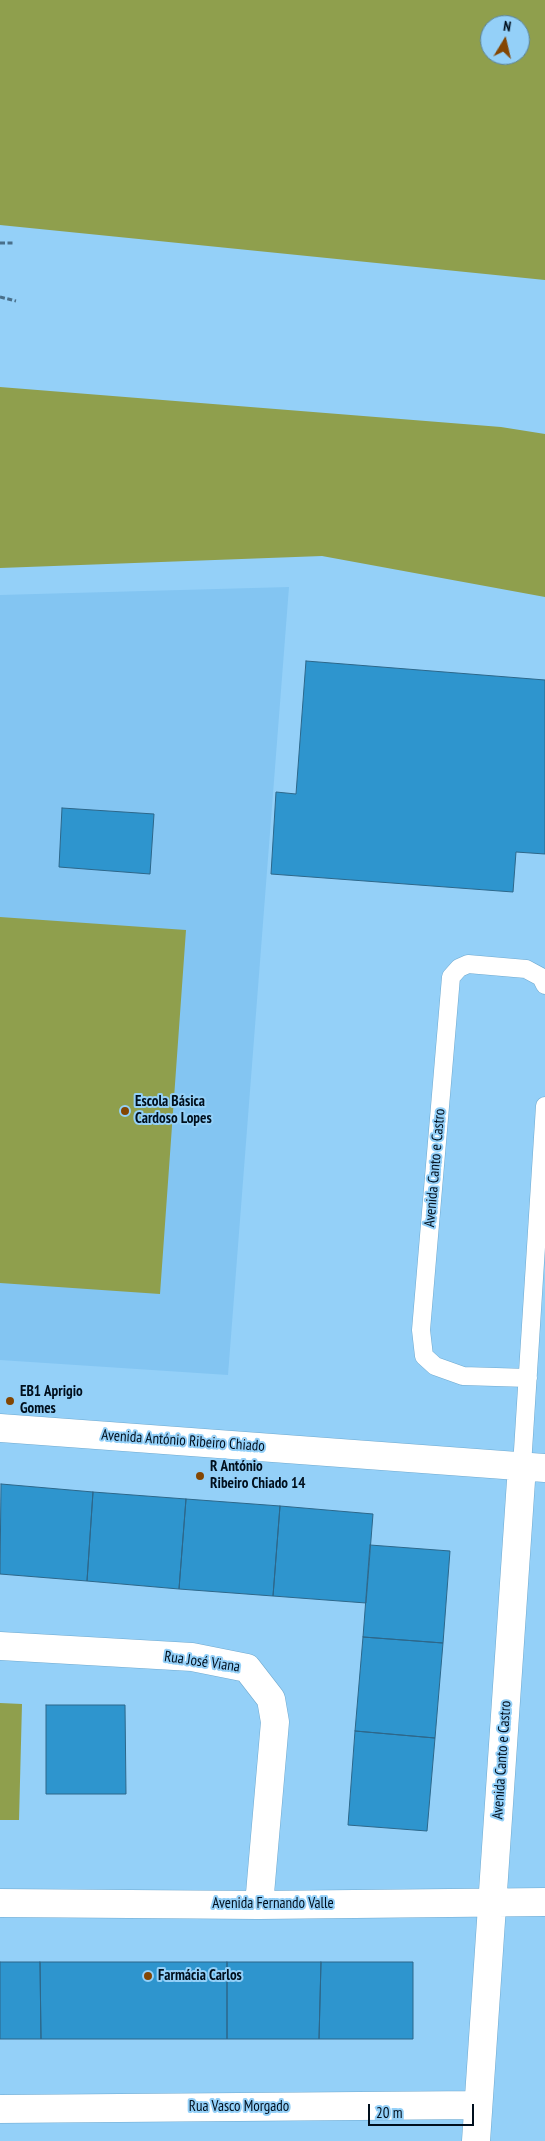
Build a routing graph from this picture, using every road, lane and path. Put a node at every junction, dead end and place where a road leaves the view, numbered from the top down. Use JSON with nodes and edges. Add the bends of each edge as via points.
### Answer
{"nodes":[{"id":1,"x":13,"y":243,"type":"dead end"},
{"id":2,"x":0,"y":244,"type":"edge"},
{"id":3,"x":0,"y":297,"type":"edge"},
{"id":4,"x":16,"y":300,"type":"dead end"},
{"id":5,"x":545,"y":985,"type":"edge"},
{"id":6,"x":545,"y":1106,"type":"edge"},
{"id":7,"x":528,"y":1378,"type":"junction"},
{"id":8,"x":0,"y":1428,"type":"edge"},
{"id":9,"x":534,"y":1467,"type":"edge"},
{"id":10,"x":0,"y":1646,"type":"edge"},
{"id":11,"x":492,"y":1902,"type":"junction"},
{"id":12,"x":545,"y":1902,"type":"edge"},
{"id":13,"x":0,"y":1903,"type":"edge"},
{"id":14,"x":259,"y":1905,"type":"junction"},
{"id":15,"x":478,"y":2105,"type":"junction"},
{"id":16,"x":0,"y":2109,"type":"edge"},
{"id":17,"x":476,"y":2141,"type":"edge"}],
"edges":[{"from":1,"to":2,"type":"path"},
{"from":3,"to":4,"type":"path"},
{"from":5,"to":7,"type":"lane","name":"Avenida Canto e Castro","via":[[541,977],[526,969],[468,964],[458,968],[451,977],[421,1330],[424,1356],[435,1366],[463,1376]]},
{"from":6,"to":7,"type":"lane","name":"Avenida Canto e Castro"},
{"from":7,"to":9,"type":"lane","name":"Avenida Canto e Castro"},
{"from":8,"to":9,"type":"street","name":"Avenida António Ribeiro Chiado"},
{"from":9,"to":11,"type":"street","name":"Avenida Canto e Castro"},
{"from":10,"to":14,"type":"street","name":"Rua José Viana","via":[[192,1657],[247,1668],[271,1699],[275,1722]]},
{"from":11,"to":12,"type":"street","name":"Avenida Fernando Valle"},
{"from":11,"to":14,"type":"street","name":"Avenida Fernando Valle"},
{"from":11,"to":15,"type":"street","name":"Avenida Canto e Castro"},
{"from":13,"to":14,"type":"street","name":"Avenida Fernando Valle"},
{"from":15,"to":16,"type":"street","name":"Rua Vasco Morgado"},
{"from":15,"to":17,"type":"street","name":"Avenida Canto e Castro"}]}
